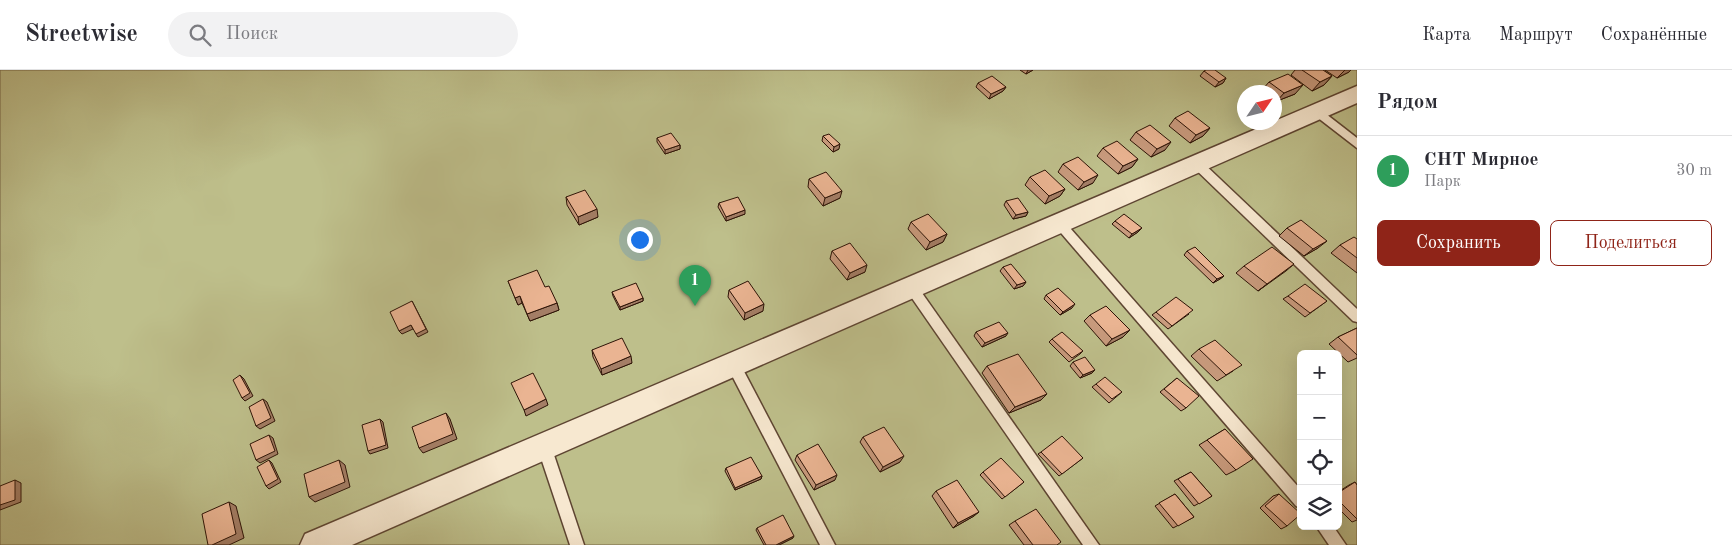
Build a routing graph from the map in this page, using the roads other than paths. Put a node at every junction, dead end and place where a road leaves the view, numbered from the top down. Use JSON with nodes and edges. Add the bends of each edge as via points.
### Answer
{"nodes":[{"id":1,"x":1357,"y":94,"type":"edge"},
{"id":2,"x":1317,"y":111,"type":"junction"},
{"id":3,"x":1357,"y":144,"type":"edge"},
{"id":4,"x":1196,"y":163,"type":"junction"},
{"id":5,"x":1059,"y":223,"type":"junction"},
{"id":6,"x":911,"y":287,"type":"junction"},
{"id":7,"x":1357,"y":317,"type":"edge"},
{"id":8,"x":733,"y":364,"type":"junction"},
{"id":9,"x":544,"y":446,"type":"junction"},
{"id":10,"x":1297,"y":496,"type":"edge"},
{"id":11,"x":1326,"y":530,"type":"edge"},
{"id":12,"x":323,"y":544,"type":"edge"},
{"id":13,"x":577,"y":545,"type":"edge"},
{"id":14,"x":828,"y":545,"type":"edge"},
{"id":15,"x":1092,"y":545,"type":"edge"},
{"id":16,"x":1339,"y":545,"type":"edge"}],
"edges":[{"from":1,"to":2,"type":"street"},
{"from":2,"to":3,"type":"lane"},
{"from":2,"to":4,"type":"street"},
{"from":4,"to":5,"type":"street"},
{"from":4,"to":7,"type":"lane"},
{"from":5,"to":6,"type":"street"},
{"from":5,"to":10,"type":"lane"},
{"from":6,"to":8,"type":"street"},
{"from":6,"to":15,"type":"lane"},
{"from":8,"to":9,"type":"street"},
{"from":8,"to":14,"type":"lane"},
{"from":9,"to":12,"type":"street"},
{"from":9,"to":13,"type":"lane"},
{"from":11,"to":16,"type":"lane"}]}
